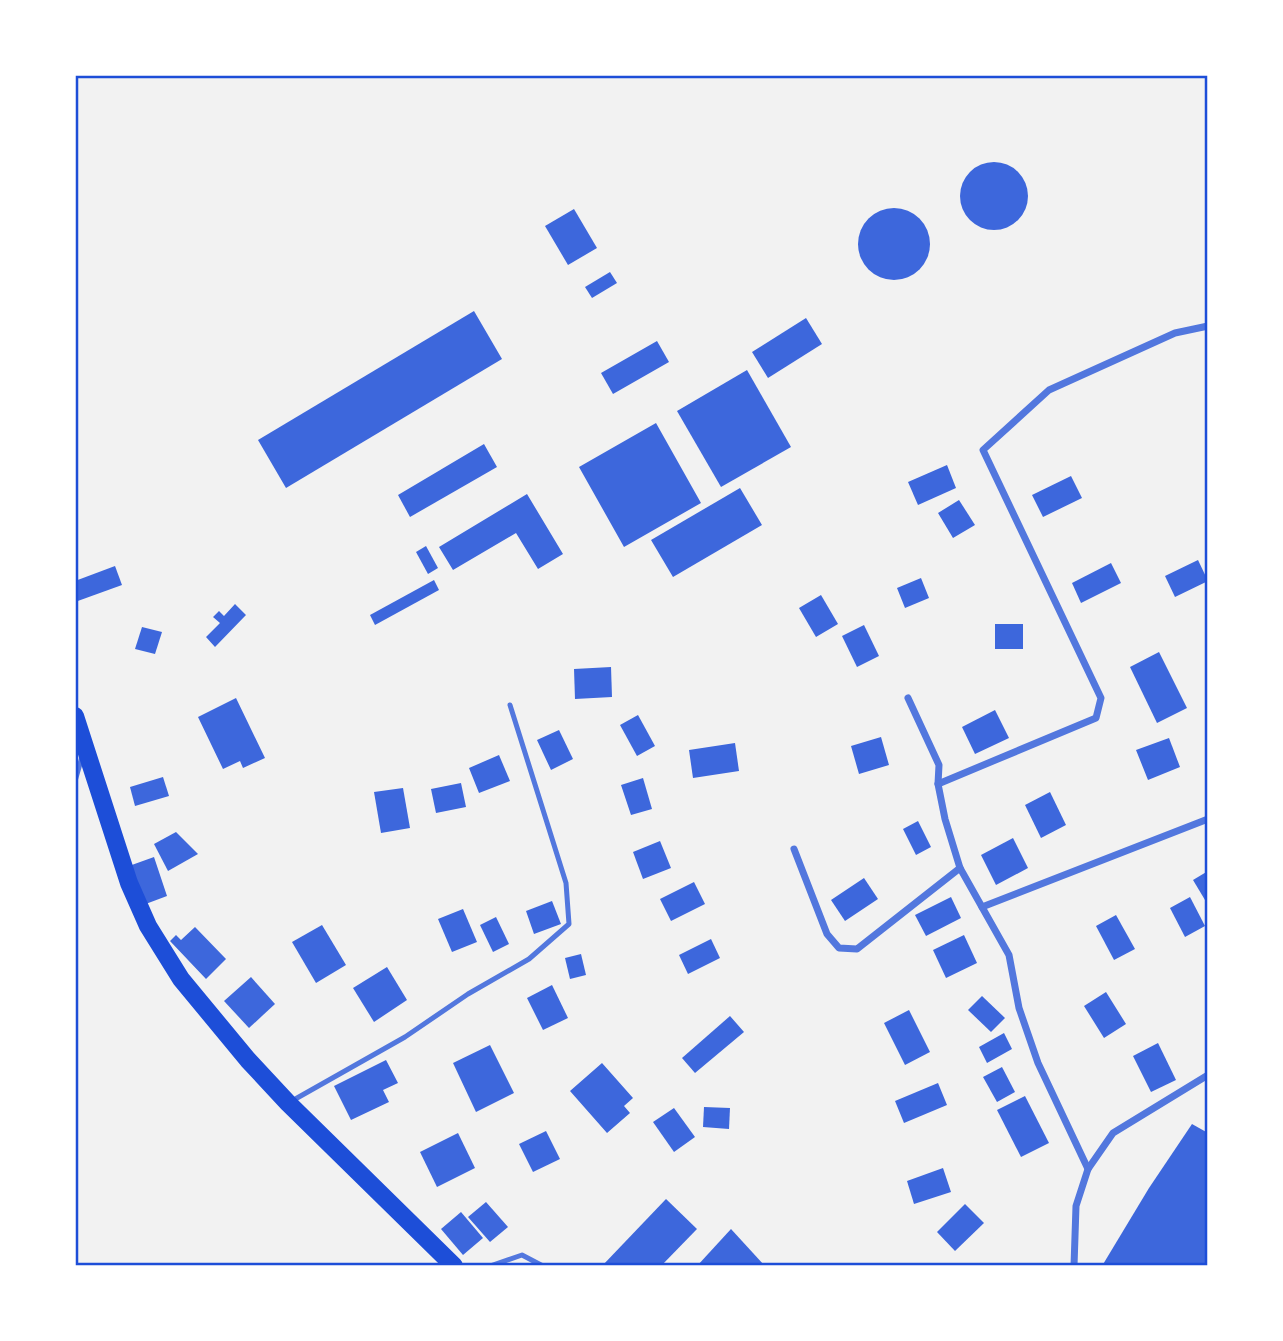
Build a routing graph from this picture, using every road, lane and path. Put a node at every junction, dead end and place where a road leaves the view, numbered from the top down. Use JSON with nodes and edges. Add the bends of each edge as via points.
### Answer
{"nodes":[{"id":1,"x":1208,"y":326,"type":"edge"},
{"id":2,"x":908,"y":698,"type":"dead end"},
{"id":3,"x":510,"y":705,"type":"dead end"},
{"id":4,"x":75,"y":716,"type":"edge"},
{"id":5,"x":86,"y":746,"type":"junction"},
{"id":6,"x":75,"y":781,"type":"edge"},
{"id":7,"x":938,"y":784,"type":"junction"},
{"id":8,"x":1208,"y":819,"type":"edge"},
{"id":9,"x":794,"y":849,"type":"dead end"},
{"id":10,"x":960,"y":868,"type":"junction"},
{"id":11,"x":982,"y":907,"type":"junction"},
{"id":12,"x":1208,"y":1075,"type":"edge"},
{"id":13,"x":288,"y":1103,"type":"junction"},
{"id":14,"x":1088,"y":1170,"type":"junction"},
{"id":15,"x":454,"y":1266,"type":"edge"},
{"id":16,"x":490,"y":1266,"type":"edge"},
{"id":17,"x":543,"y":1266,"type":"edge"},
{"id":18,"x":1074,"y":1266,"type":"edge"}],
"edges":[{"from":1,"to":7,"type":"street","via":[[1175,333],[1049,390],[983,450],[1101,698],[1096,718]]},
{"from":2,"to":7,"type":"street","via":[[939,765]]},
{"from":3,"to":13,"type":"lane","via":[[566,883],[569,924],[530,959]]},
{"from":4,"to":5,"type":"main road"},
{"from":5,"to":6,"type":"lane"},
{"from":5,"to":13,"type":"main road","via":[[129,883],[148,926],[181,979]]},
{"from":7,"to":10,"type":"street"},
{"from":8,"to":11,"type":"street"},
{"from":9,"to":10,"type":"street","via":[[827,934],[839,948],[857,950]]},
{"from":10,"to":11,"type":"street"},
{"from":11,"to":14,"type":"street","via":[[1009,955],[1019,1008],[1038,1063]]},
{"from":12,"to":14,"type":"street","via":[[1114,1133]]},
{"from":13,"to":15,"type":"main road"},
{"from":14,"to":18,"type":"street","via":[[1076,1206]]},
{"from":16,"to":17,"type":"lane","via":[[522,1255]]}]}
